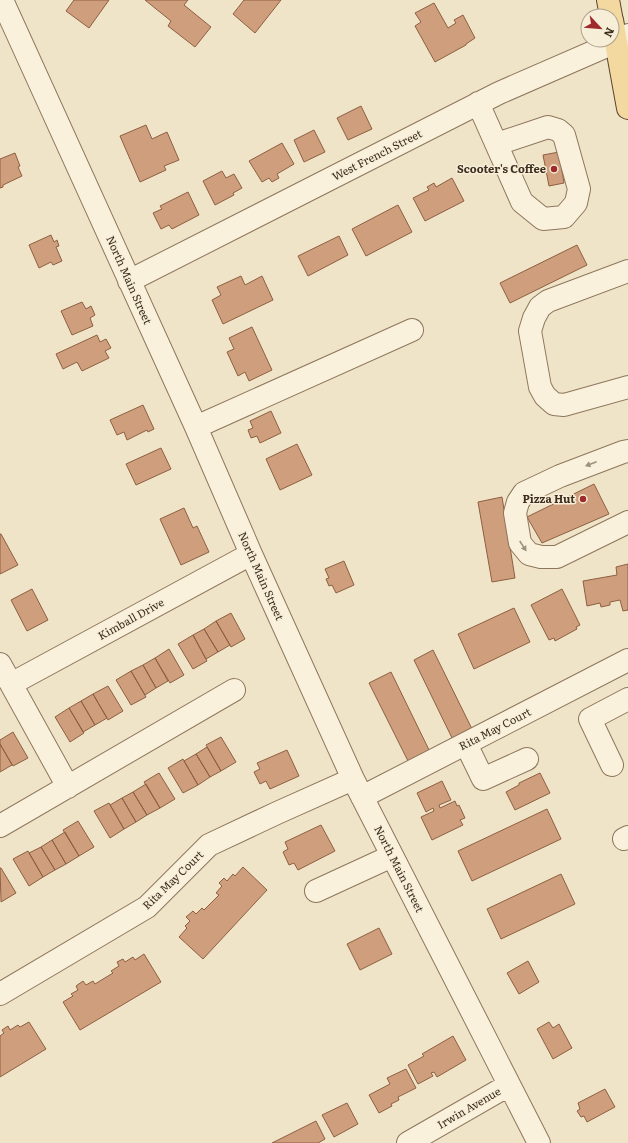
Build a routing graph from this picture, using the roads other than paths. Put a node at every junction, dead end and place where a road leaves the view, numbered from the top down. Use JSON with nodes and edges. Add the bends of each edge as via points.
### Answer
{"nodes":[{"id":1,"x":2,"y":0,"type":"edge"},
{"id":2,"x":622,"y":38,"type":"edge"},
{"id":3,"x":478,"y":103,"type":"junction"},
{"id":4,"x":628,"y":108,"type":"edge"},
{"id":5,"x":497,"y":144,"type":"dead end"},
{"id":6,"x":628,"y":270,"type":"edge"},
{"id":7,"x":129,"y":281,"type":"junction"},
{"id":8,"x":412,"y":330,"type":"dead end"},
{"id":9,"x":628,"y":387,"type":"edge"},
{"id":10,"x":196,"y":427,"type":"junction"},
{"id":11,"x":628,"y":451,"type":"edge"},
{"id":12,"x":628,"y":522,"type":"edge"},
{"id":13,"x":251,"y":554,"type":"junction"},
{"id":14,"x":628,"y":660,"type":"edge"},
{"id":15,"x":0,"y":664,"type":"edge"},
{"id":16,"x":11,"y":684,"type":"junction"},
{"id":17,"x":234,"y":690,"type":"dead end"},
{"id":18,"x":628,"y":699,"type":"edge"},
{"id":19,"x":466,"y":744,"type":"junction"},
{"id":20,"x":527,"y":759,"type":"dead end"},
{"id":21,"x":612,"y":765,"type":"dead end"},
{"id":22,"x":68,"y":787,"type":"junction"},
{"id":23,"x":358,"y":788,"type":"junction"},
{"id":24,"x":0,"y":826,"type":"edge"},
{"id":25,"x":392,"y":856,"type":"junction"},
{"id":26,"x":316,"y":891,"type":"dead end"},
{"id":27,"x":0,"y":994,"type":"edge"},
{"id":28,"x":509,"y":1085,"type":"junction"},
{"id":29,"x":408,"y":1143,"type":"edge"},
{"id":30,"x":539,"y":1143,"type":"edge"}],
"edges":[{"from":1,"to":7,"type":"street","name":"North Main Street"},
{"from":2,"to":3,"type":"street","name":"West French Street"},
{"from":2,"to":4,"type":"main road"},
{"from":3,"to":5,"type":"street"},
{"from":3,"to":7,"type":"street","name":"West French Street"},
{"from":6,"to":9,"type":"street","via":[[548,301],[540,307],[530,331],[540,387],[554,404],[564,405]]},
{"from":7,"to":10,"type":"street","name":"North Main Street"},
{"from":8,"to":10,"type":"street"},
{"from":10,"to":13,"type":"street","name":"North Main Street"},
{"from":11,"to":12,"type":"street","one_way":true,"via":[[560,476],[524,493],[515,513],[520,543],[529,554],[541,557],[557,558]]},
{"from":13,"to":16,"type":"street","name":"Kimball Drive"},
{"from":13,"to":23,"type":"street","name":"North Main Street"},
{"from":14,"to":19,"type":"street","name":"Rita May Court"},
{"from":15,"to":16,"type":"street"},
{"from":16,"to":22,"type":"street"},
{"from":17,"to":22,"type":"street"},
{"from":18,"to":21,"type":"street","via":[[590,720]]},
{"from":19,"to":20,"type":"street","via":[[483,779]]},
{"from":19,"to":23,"type":"street","name":"Rita May Court"},
{"from":22,"to":24,"type":"street"},
{"from":23,"to":25,"type":"street","name":"North Main Street"},
{"from":23,"to":27,"type":"street","name":"Rita May Court","via":[[277,813],[210,845],[147,907]]},
{"from":25,"to":26,"type":"street"},
{"from":25,"to":28,"type":"street","name":"North Main Street"},
{"from":28,"to":29,"type":"street","name":"Irwin Avenue"},
{"from":28,"to":30,"type":"street","name":"North Main Street"}]}
